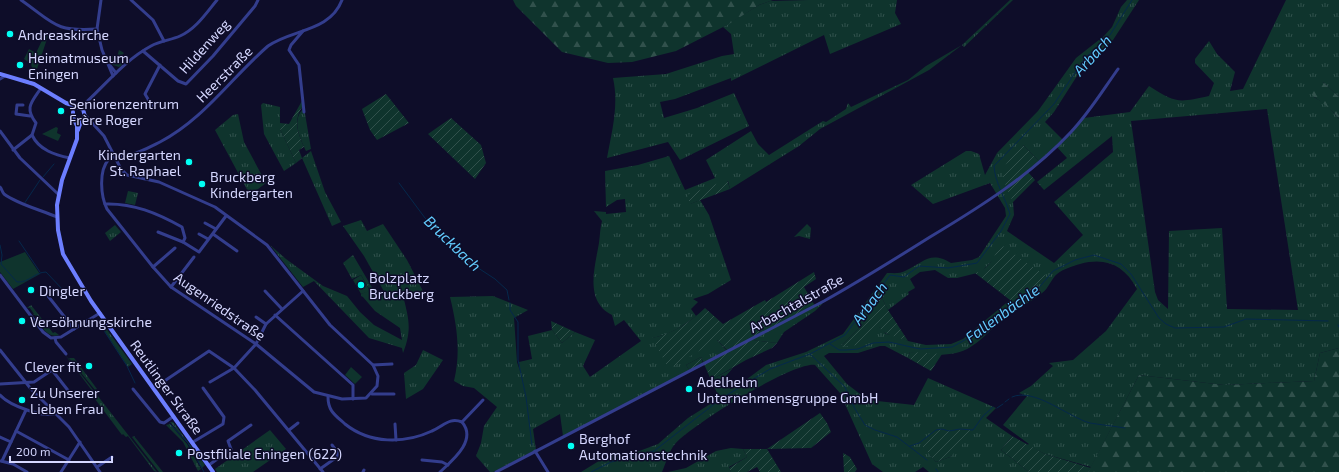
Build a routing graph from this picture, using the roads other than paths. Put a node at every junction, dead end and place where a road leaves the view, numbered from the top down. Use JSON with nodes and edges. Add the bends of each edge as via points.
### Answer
{"nodes":[{"id":1,"x":22,"y":0,"type":"edge"},
{"id":2,"x":101,"y":0,"type":"edge"},
{"id":3,"x":131,"y":0,"type":"edge"},
{"id":4,"x":217,"y":0,"type":"edge"},
{"id":5,"x":258,"y":0,"type":"edge"},
{"id":6,"x":342,"y":0,"type":"edge"},
{"id":7,"x":97,"y":29,"type":"junction"},
{"id":8,"x":303,"y":32,"type":"junction"},
{"id":9,"x":164,"y":41,"type":"junction"},
{"id":10,"x":143,"y":51,"type":"junction"},
{"id":11,"x":107,"y":62,"type":"junction"},
{"id":12,"x":160,"y":65,"type":"junction"},
{"id":13,"x":1118,"y":69,"type":"dead end"},
{"id":14,"x":116,"y":72,"type":"junction"},
{"id":15,"x":0,"y":74,"type":"edge"},
{"id":16,"x":5,"y":76,"type":"junction"},
{"id":17,"x":113,"y":76,"type":"junction"},
{"id":18,"x":0,"y":79,"type":"edge"},
{"id":19,"x":41,"y":88,"type":"junction"},
{"id":20,"x":66,"y":103,"type":"junction"},
{"id":21,"x":23,"y":105,"type":"dead end"},
{"id":22,"x":152,"y":106,"type":"dead end"},
{"id":23,"x":73,"y":112,"type":"junction"},
{"id":24,"x":304,"y":112,"type":"dead end"},
{"id":25,"x":82,"y":113,"type":"junction"},
{"id":26,"x":30,"y":116,"type":"junction"},
{"id":27,"x":76,"y":120,"type":"junction"},
{"id":28,"x":0,"y":131,"type":"edge"},
{"id":29,"x":77,"y":134,"type":"junction"},
{"id":30,"x":32,"y":135,"type":"junction"},
{"id":31,"x":13,"y":150,"type":"junction"},
{"id":32,"x":115,"y":156,"type":"junction"},
{"id":33,"x":70,"y":158,"type":"junction"},
{"id":34,"x":0,"y":186,"type":"edge"},
{"id":35,"x":2,"y":193,"type":"junction"},
{"id":36,"x":58,"y":194,"type":"junction"},
{"id":37,"x":0,"y":197,"type":"edge"},
{"id":38,"x":105,"y":204,"type":"junction"},
{"id":39,"x":226,"y":216,"type":"junction"},
{"id":40,"x":57,"y":217,"type":"junction"},
{"id":41,"x":204,"y":223,"type":"dead end"},
{"id":42,"x":216,"y":229,"type":"junction"},
{"id":43,"x":158,"y":232,"type":"dead end"},
{"id":44,"x":199,"y":234,"type":"dead end"},
{"id":45,"x":213,"y":234,"type":"junction"},
{"id":46,"x":208,"y":239,"type":"junction"},
{"id":47,"x":183,"y":242,"type":"junction"},
{"id":48,"x":175,"y":248,"type":"dead end"},
{"id":49,"x":237,"y":251,"type":"dead end"},
{"id":50,"x":194,"y":257,"type":"dead end"},
{"id":51,"x":153,"y":267,"type":"junction"},
{"id":52,"x":0,"y":275,"type":"edge"},
{"id":53,"x":171,"y":286,"type":"junction"},
{"id":54,"x":265,"y":291,"type":"dead end"},
{"id":55,"x":303,"y":291,"type":"junction"},
{"id":56,"x":48,"y":296,"type":"dead end"},
{"id":57,"x":282,"y":309,"type":"junction"},
{"id":58,"x":100,"y":313,"type":"junction"},
{"id":59,"x":276,"y":315,"type":"junction"},
{"id":60,"x":256,"y":317,"type":"dead end"},
{"id":61,"x":266,"y":324,"type":"junction"},
{"id":62,"x":74,"y":330,"type":"junction"},
{"id":63,"x":55,"y":338,"type":"junction"},
{"id":64,"x":256,"y":344,"type":"junction"},
{"id":65,"x":0,"y":350,"type":"edge"},
{"id":66,"x":66,"y":354,"type":"dead end"},
{"id":67,"x":392,"y":364,"type":"dead end"},
{"id":68,"x":374,"y":365,"type":"junction"},
{"id":69,"x":234,"y":368,"type":"junction"},
{"id":70,"x":26,"y":382,"type":"junction"},
{"id":71,"x":210,"y":382,"type":"dead end"},
{"id":72,"x":0,"y":384,"type":"edge"},
{"id":73,"x":154,"y":388,"type":"junction"},
{"id":74,"x":203,"y":388,"type":"dead end"},
{"id":75,"x":133,"y":389,"type":"dead end"},
{"id":76,"x":70,"y":393,"type":"dead end"},
{"id":77,"x":372,"y":394,"type":"junction"},
{"id":78,"x":394,"y":394,"type":"dead end"},
{"id":79,"x":0,"y":395,"type":"edge"},
{"id":80,"x":328,"y":397,"type":"junction"},
{"id":81,"x":353,"y":399,"type":"junction"},
{"id":82,"x":483,"y":400,"type":"dead end"},
{"id":83,"x":26,"y":410,"type":"junction"},
{"id":84,"x":57,"y":413,"type":"junction"},
{"id":85,"x":174,"y":416,"type":"junction"},
{"id":86,"x":462,"y":422,"type":"junction"},
{"id":87,"x":298,"y":423,"type":"dead end"},
{"id":88,"x":396,"y":424,"type":"dead end"},
{"id":89,"x":251,"y":425,"type":"dead end"},
{"id":90,"x":289,"y":430,"type":"junction"},
{"id":91,"x":16,"y":431,"type":"junction"},
{"id":92,"x":0,"y":437,"type":"edge"},
{"id":93,"x":396,"y":440,"type":"junction"},
{"id":94,"x":11,"y":442,"type":"junction"},
{"id":95,"x":80,"y":442,"type":"junction"},
{"id":96,"x":194,"y":442,"type":"junction"},
{"id":97,"x":332,"y":445,"type":"dead end"},
{"id":98,"x":535,"y":451,"type":"junction"},
{"id":99,"x":112,"y":457,"type":"dead end"},
{"id":100,"x":69,"y":460,"type":"junction"},
{"id":101,"x":422,"y":460,"type":"dead end"},
{"id":102,"x":1,"y":461,"type":"edge"},
{"id":103,"x":209,"y":465,"type":"junction"},
{"id":104,"x":448,"y":465,"type":"junction"},
{"id":105,"x":97,"y":467,"type":"junction"},
{"id":106,"x":22,"y":471,"type":"edge"},
{"id":107,"x":322,"y":471,"type":"edge"},
{"id":108,"x":27,"y":472,"type":"edge"},
{"id":109,"x":62,"y":472,"type":"edge"},
{"id":110,"x":100,"y":472,"type":"edge"},
{"id":111,"x":213,"y":472,"type":"edge"},
{"id":112,"x":440,"y":472,"type":"edge"},
{"id":113,"x":496,"y":472,"type":"edge"},
{"id":114,"x":548,"y":472,"type":"edge"}],
"edges":[{"from":1,"to":7,"type":"street","via":[[42,17],[61,28]]},
{"from":2,"to":7,"type":"street"},
{"from":3,"to":9,"type":"street","via":[[152,20]]},
{"from":4,"to":9,"type":"street","via":[[190,30],[181,36]]},
{"from":5,"to":12,"type":"street","name":"Hildenweg","via":[[213,56],[186,84],[180,83]]},
{"from":6,"to":8,"type":"street","name":"Heerstraße","via":[[337,11],[328,20]]},
{"from":7,"to":11,"type":"street"},
{"from":8,"to":24,"type":"street","via":[[289,50],[299,65]]},
{"from":8,"to":32,"type":"street","name":"Heerstraße","via":[[281,38],[268,46],[199,115],[178,131],[137,153]]},
{"from":9,"to":10,"type":"street"},
{"from":10,"to":12,"type":"street","name":"Hildenweg"},
{"from":10,"to":14,"type":"street"},
{"from":11,"to":14,"type":"street"},
{"from":11,"to":17,"type":"street"},
{"from":12,"to":22,"type":"street","via":[[145,94]]},
{"from":13,"to":98,"type":"street","name":"Arbachtalstraße","via":[[1084,118],[1056,146],[1000,192],[824,301]]},
{"from":14,"to":17,"type":"street"},
{"from":15,"to":16,"type":"main road"},
{"from":16,"to":18,"type":"street"},
{"from":16,"to":19,"type":"main road"},
{"from":17,"to":25,"type":"street"},
{"from":19,"to":20,"type":"main road"},
{"from":19,"to":26,"type":"street","via":[[29,105]]},
{"from":20,"to":23,"type":"main road"},
{"from":20,"to":25,"type":"main road"},
{"from":21,"to":26,"type":"street","via":[[17,105],[16,114]]},
{"from":23,"to":25,"type":"main road"},
{"from":23,"to":27,"type":"main road"},
{"from":25,"to":27,"type":"main road"},
{"from":25,"to":29,"type":"main road","name":"Reutlinger Straße"},
{"from":25,"to":32,"type":"street","via":[[104,136]]},
{"from":26,"to":30,"type":"street","via":[[36,123]]},
{"from":27,"to":29,"type":"main road"},
{"from":28,"to":31,"type":"street"},
{"from":29,"to":33,"type":"main road","name":"Reutlinger Straße"},
{"from":30,"to":31,"type":"street"},
{"from":30,"to":33,"type":"street","via":[[48,152]]},
{"from":31,"to":36,"type":"street"},
{"from":32,"to":38,"type":"street","name":"Augenriedstraße","via":[[109,159],[104,168],[102,178]]},
{"from":32,"to":39,"type":"street","via":[[127,175],[159,182],[215,207]]},
{"from":33,"to":36,"type":"main road","name":"Reutlinger Straße"},
{"from":34,"to":35,"type":"street"},
{"from":35,"to":37,"type":"street"},
{"from":35,"to":40,"type":"street","via":[[21,204]]},
{"from":36,"to":40,"type":"main road","name":"Reutlinger Straße"},
{"from":38,"to":47,"type":"street","via":[[118,203],[142,208],[165,217],[182,227],[185,238]]},
{"from":38,"to":51,"type":"street","name":"Augenriedstraße"},
{"from":39,"to":42,"type":"street"},
{"from":39,"to":55,"type":"street","via":[[267,245]]},
{"from":40,"to":58,"type":"main road","name":"Reutlinger Straße","via":[[64,258]]},
{"from":41,"to":42,"type":"street"},
{"from":42,"to":45,"type":"street"},
{"from":43,"to":47,"type":"street"},
{"from":44,"to":46,"type":"street"},
{"from":45,"to":46,"type":"street"},
{"from":45,"to":49,"type":"street"},
{"from":46,"to":47,"type":"street","via":[[199,252]]},
{"from":48,"to":51,"type":"street"},
{"from":50,"to":53,"type":"street"},
{"from":51,"to":53,"type":"street","name":"Augenriedstraße"},
{"from":52,"to":63,"type":"street","via":[[43,332]]},
{"from":53,"to":64,"type":"street","name":"Augenriedstraße"},
{"from":54,"to":57,"type":"street"},
{"from":55,"to":57,"type":"street"},
{"from":55,"to":68,"type":"street","via":[[330,325]]},
{"from":56,"to":62,"type":"street"},
{"from":57,"to":59,"type":"street"},
{"from":58,"to":62,"type":"street"},
{"from":58,"to":73,"type":"main road","name":"Reutlinger Straße"},
{"from":59,"to":61,"type":"street"},
{"from":59,"to":81,"type":"street","via":[[352,385]]},
{"from":60,"to":61,"type":"street"},
{"from":61,"to":64,"type":"street"},
{"from":62,"to":63,"type":"street"},
{"from":63,"to":66,"type":"street"},
{"from":64,"to":69,"type":"street"},
{"from":64,"to":80,"type":"street","name":"Augenriedstraße","via":[[314,392]]},
{"from":65,"to":70,"type":"street"},
{"from":67,"to":68,"type":"street"},
{"from":68,"to":77,"type":"street","via":[[378,376],[377,386]]},
{"from":69,"to":71,"type":"street"},
{"from":69,"to":73,"type":"street","via":[[209,351]]},
{"from":69,"to":90,"type":"street"},
{"from":70,"to":72,"type":"street"},
{"from":70,"to":76,"type":"street","via":[[34,382],[52,370]]},
{"from":70,"to":84,"type":"street"},
{"from":73,"to":85,"type":"main road","name":"Reutlinger Straße"},
{"from":74,"to":96,"type":"street","via":[[225,420],[223,424]]},
{"from":75,"to":85,"type":"street","via":[[160,422],[164,423]]},
{"from":77,"to":78,"type":"street","name":"Augenriedstraße"},
{"from":77,"to":81,"type":"street","name":"Augenriedstraße","via":[[366,398]]},
{"from":79,"to":83,"type":"street"},
{"from":80,"to":81,"type":"street","name":"Augenriedstraße"},
{"from":80,"to":93,"type":"street","via":[[328,406],[335,415],[357,432]]},
{"from":82,"to":86,"type":"street"},
{"from":83,"to":84,"type":"street","via":[[50,415]]},
{"from":83,"to":91,"type":"street"},
{"from":84,"to":95,"type":"street"},
{"from":85,"to":96,"type":"main road","name":"Reutlinger Straße"},
{"from":86,"to":93,"type":"street","via":[[449,420],[415,438]]},
{"from":86,"to":104,"type":"street","via":[[468,428],[468,437],[462,449]]},
{"from":87,"to":90,"type":"street"},
{"from":88,"to":93,"type":"street"},
{"from":89,"to":103,"type":"street","via":[[228,441],[231,449]]},
{"from":90,"to":107,"type":"street"},
{"from":91,"to":94,"type":"street"},
{"from":91,"to":100,"type":"street"},
{"from":92,"to":94,"type":"street"},
{"from":94,"to":102,"type":"street"},
{"from":95,"to":100,"type":"street"},
{"from":95,"to":105,"type":"street"},
{"from":96,"to":103,"type":"main road","name":"Reutlinger Straße"},
{"from":97,"to":107,"type":"street","via":[[338,453],[337,457]]},
{"from":98,"to":113,"type":"street","name":"Arbachtalstraße"},
{"from":98,"to":114,"type":"street"},
{"from":99,"to":105,"type":"street"},
{"from":100,"to":109,"type":"street"},
{"from":101,"to":104,"type":"street"},
{"from":102,"to":106,"type":"street"},
{"from":103,"to":111,"type":"main road","name":"Reutlinger Straße"},
{"from":104,"to":112,"type":"street"},
{"from":105,"to":110,"type":"street"},
{"from":106,"to":108,"type":"street"}]}
